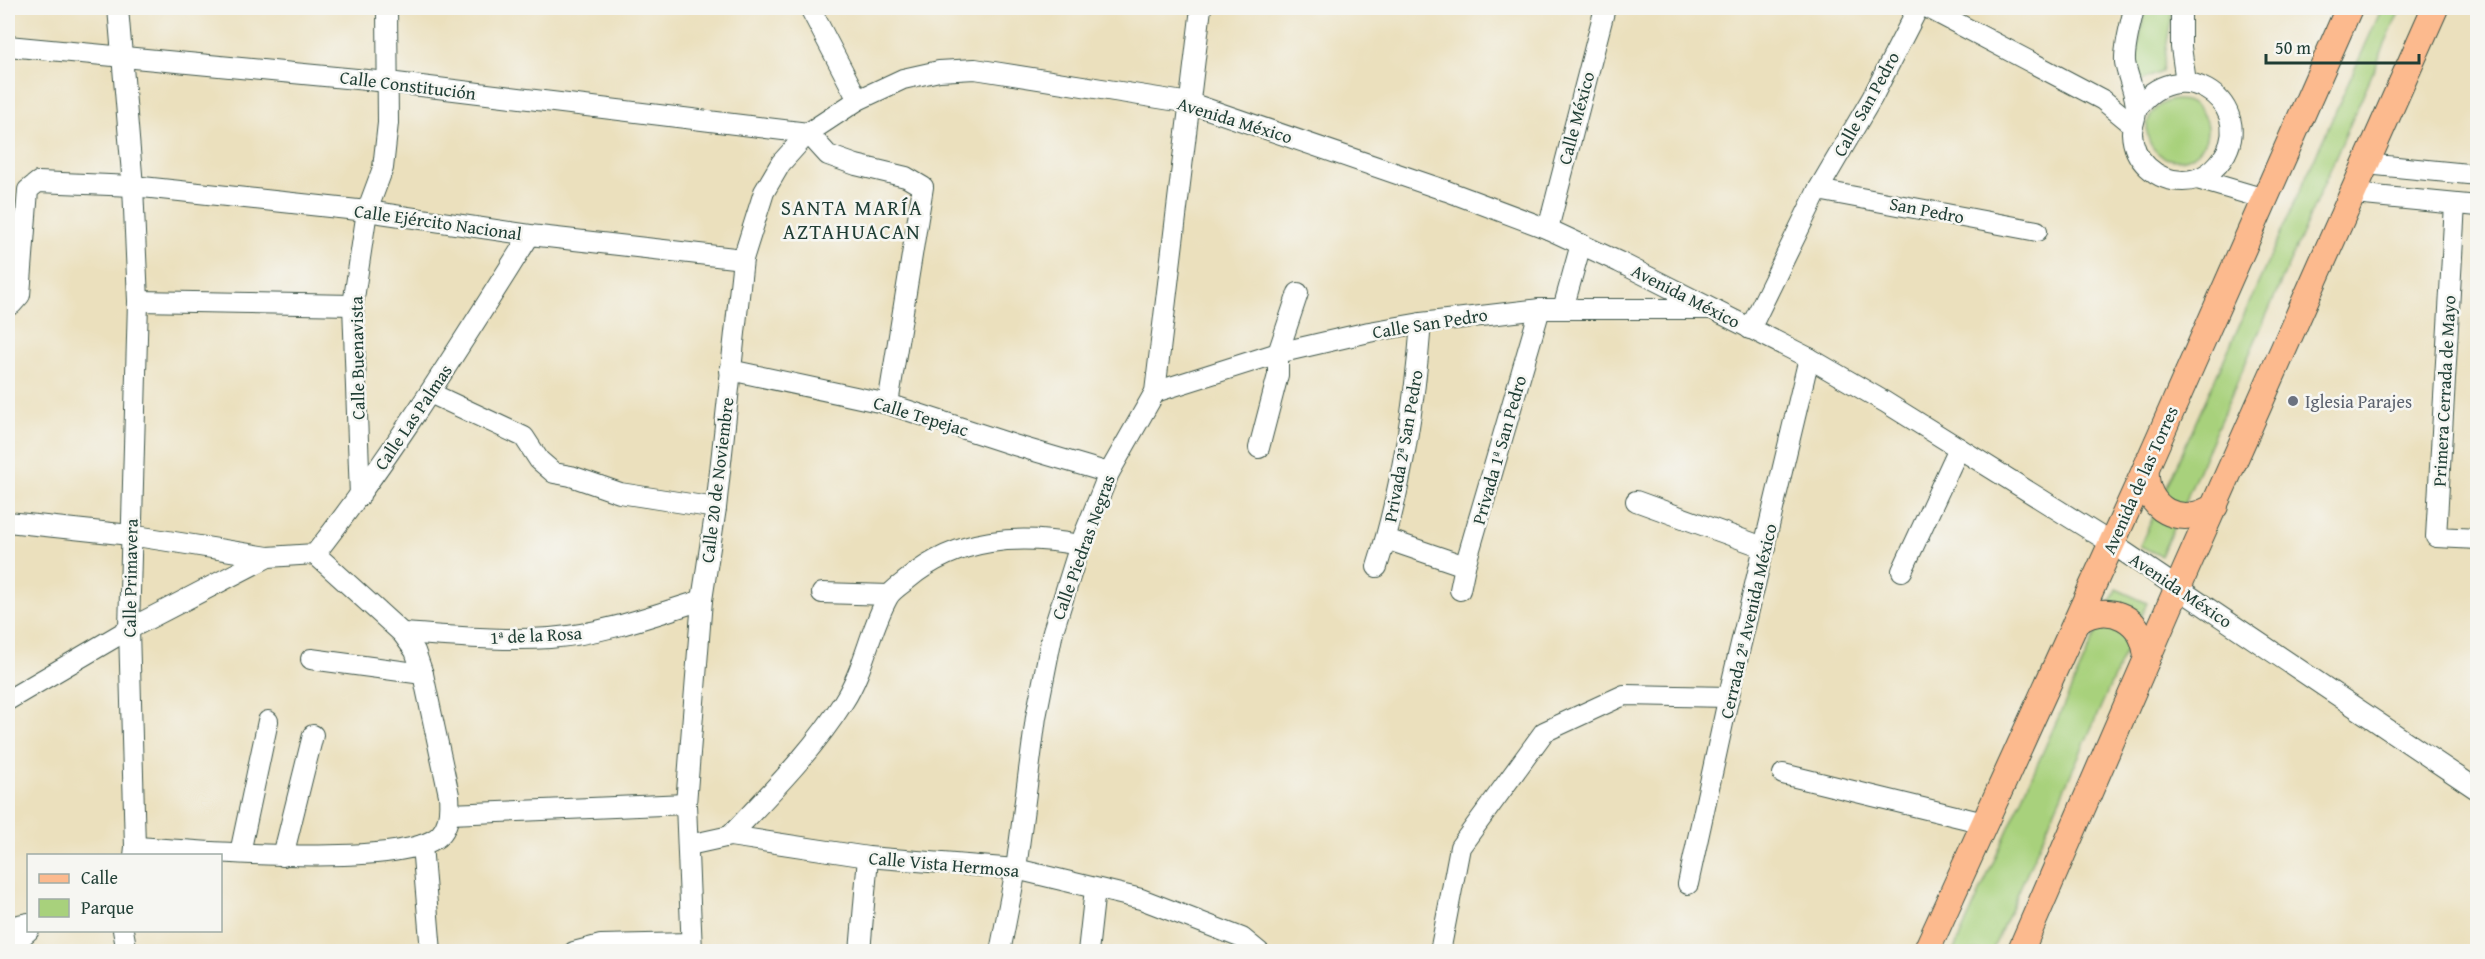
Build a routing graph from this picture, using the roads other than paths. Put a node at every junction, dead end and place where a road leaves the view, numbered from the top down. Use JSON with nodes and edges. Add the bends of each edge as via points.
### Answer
{"nodes":[{"id":1,"x":118,"y":8,"type":"edge"},
{"id":2,"x":387,"y":8,"type":"edge"},
{"id":3,"x":810,"y":8,"type":"edge"},
{"id":4,"x":1201,"y":8,"type":"edge"},
{"id":5,"x":1605,"y":8,"type":"edge"},
{"id":6,"x":1918,"y":8,"type":"edge"},
{"id":7,"x":1928,"y":8,"type":"edge"},
{"id":8,"x":2134,"y":8,"type":"edge"},
{"id":9,"x":2181,"y":8,"type":"edge"},
{"id":10,"x":2349,"y":8,"type":"edge"},
{"id":11,"x":2435,"y":8,"type":"edge"},
{"id":12,"x":8,"y":46,"type":"edge"},
{"id":13,"x":122,"y":56,"type":"junction"},
{"id":14,"x":388,"y":81,"type":"junction"},
{"id":15,"x":2186,"y":82,"type":"junction"},
{"id":16,"x":858,"y":100,"type":"junction"},
{"id":17,"x":1190,"y":103,"type":"junction"},
{"id":18,"x":2134,"y":117,"type":"junction"},
{"id":19,"x":808,"y":133,"type":"junction"},
{"id":20,"x":2366,"y":164,"type":"junction"},
{"id":21,"x":2478,"y":175,"type":"edge"},
{"id":22,"x":2197,"y":179,"type":"junction"},
{"id":23,"x":133,"y":186,"type":"junction"},
{"id":24,"x":1818,"y":190,"type":"junction"},
{"id":25,"x":2354,"y":194,"type":"junction"},
{"id":26,"x":2265,"y":199,"type":"junction"},
{"id":27,"x":2455,"y":204,"type":"junction"},
{"id":28,"x":2478,"y":206,"type":"edge"},
{"id":29,"x":367,"y":211,"type":"junction"},
{"id":30,"x":1548,"y":229,"type":"junction"},
{"id":31,"x":2037,"y":231,"type":"dead end"},
{"id":32,"x":530,"y":235,"type":"junction"},
{"id":33,"x":1581,"y":244,"type":"junction"},
{"id":34,"x":743,"y":259,"type":"junction"},
{"id":35,"x":1298,"y":292,"type":"dead end"},
{"id":36,"x":138,"y":301,"type":"junction"},
{"id":37,"x":8,"y":304,"type":"edge"},
{"id":38,"x":354,"y":305,"type":"junction"},
{"id":39,"x":1540,"y":309,"type":"junction"},
{"id":40,"x":1563,"y":309,"type":"junction"},
{"id":41,"x":1713,"y":309,"type":"junction"},
{"id":42,"x":1421,"y":323,"type":"junction"},
{"id":43,"x":1750,"y":329,"type":"junction"},
{"id":44,"x":1278,"y":353,"type":"junction"},
{"id":45,"x":1809,"y":358,"type":"junction"},
{"id":46,"x":730,"y":370,"type":"junction"},
{"id":47,"x":1155,"y":392,"type":"junction"},
{"id":48,"x":430,"y":393,"type":"junction"},
{"id":49,"x":888,"y":404,"type":"junction"},
{"id":50,"x":1259,"y":448,"type":"dead end"},
{"id":51,"x":1959,"y":448,"type":"junction"},
{"id":52,"x":2146,"y":468,"type":"junction"},
{"id":53,"x":1109,"y":472,"type":"junction"},
{"id":54,"x":360,"y":496,"type":"junction"},
{"id":55,"x":1636,"y":501,"type":"dead end"},
{"id":56,"x":2215,"y":506,"type":"junction"},
{"id":57,"x":716,"y":508,"type":"junction"},
{"id":58,"x":8,"y":522,"type":"edge"},
{"id":59,"x":130,"y":535,"type":"junction"},
{"id":60,"x":1386,"y":539,"type":"junction"},
{"id":61,"x":2478,"y":539,"type":"edge"},
{"id":62,"x":2111,"y":543,"type":"junction"},
{"id":63,"x":1080,"y":545,"type":"junction"},
{"id":64,"x":1766,"y":548,"type":"junction"},
{"id":65,"x":315,"y":554,"type":"junction"},
{"id":66,"x":268,"y":557,"type":"junction"},
{"id":67,"x":1465,"y":566,"type":"junction"},
{"id":68,"x":1377,"y":567,"type":"dead end"},
{"id":69,"x":1902,"y":571,"type":"dead end"},
{"id":70,"x":2178,"y":587,"type":"junction"},
{"id":71,"x":1460,"y":590,"type":"dead end"},
{"id":72,"x":822,"y":593,"type":"dead end"},
{"id":73,"x":889,"y":595,"type":"junction"},
{"id":74,"x":702,"y":600,"type":"junction"},
{"id":75,"x":2076,"y":622,"type":"junction"},
{"id":76,"x":129,"y":629,"type":"junction"},
{"id":77,"x":402,"y":633,"type":"junction"},
{"id":78,"x":311,"y":659,"type":"dead end"},
{"id":79,"x":2147,"y":659,"type":"junction"},
{"id":80,"x":423,"y":674,"type":"junction"},
{"id":81,"x":1729,"y":697,"type":"junction"},
{"id":82,"x":8,"y":700,"type":"edge"},
{"id":83,"x":268,"y":721,"type":"dead end"},
{"id":84,"x":313,"y":735,"type":"dead end"},
{"id":85,"x":1783,"y":774,"type":"dead end"},
{"id":86,"x":2478,"y":790,"type":"edge"},
{"id":87,"x":686,"y":804,"type":"junction"},
{"id":88,"x":450,"y":814,"type":"junction"},
{"id":89,"x":1984,"y":823,"type":"junction"},
{"id":90,"x":730,"y":836,"type":"junction"},
{"id":91,"x":422,"y":845,"type":"junction"},
{"id":92,"x":689,"y":845,"type":"junction"},
{"id":93,"x":134,"y":851,"type":"edge"},
{"id":94,"x":240,"y":853,"type":"junction"},
{"id":95,"x":284,"y":856,"type":"junction"},
{"id":96,"x":868,"y":858,"type":"junction"},
{"id":97,"x":1016,"y":869,"type":"junction"},
{"id":98,"x":1688,"y":884,"type":"dead end"},
{"id":99,"x":1095,"y":889,"type":"junction"},
{"id":100,"x":27,"y":922,"type":"edge"},
{"id":101,"x":8,"y":927,"type":"edge"},
{"id":102,"x":27,"y":931,"type":"edge"},
{"id":103,"x":123,"y":932,"type":"edge"},
{"id":104,"x":691,"y":947,"type":"edge"},
{"id":105,"x":8,"y":950,"type":"edge"},
{"id":106,"x":127,"y":951,"type":"edge"},
{"id":107,"x":431,"y":951,"type":"edge"},
{"id":108,"x":574,"y":951,"type":"edge"},
{"id":109,"x":860,"y":951,"type":"edge"},
{"id":110,"x":1000,"y":951,"type":"edge"},
{"id":111,"x":1088,"y":951,"type":"edge"},
{"id":112,"x":1259,"y":951,"type":"edge"},
{"id":113,"x":1440,"y":951,"type":"edge"},
{"id":114,"x":1926,"y":951,"type":"edge"},
{"id":115,"x":2020,"y":951,"type":"edge"}],
"edges":[{"from":1,"to":13,"type":"street","name":"Calle Primavera"},
{"from":2,"to":14,"type":"street","name":"Calle Buenavista"},
{"from":3,"to":16,"type":"street"},
{"from":4,"to":17,"type":"street","name":"Calle Piedras Negras"},
{"from":5,"to":30,"type":"street","name":"Calle México"},
{"from":6,"to":24,"type":"street","name":"Calle San Pedro","via":[[1872,98]]},
{"from":7,"to":18,"type":"street"},
{"from":8,"to":18,"type":"street","via":[[2125,60]]},
{"from":9,"to":15,"type":"street"},
{"from":10,"to":26,"type":"main road","name":"Avenida de las Torres"},
{"from":11,"to":20,"type":"main road"},
{"from":12,"to":13,"type":"street","name":"Calle Constitución"},
{"from":13,"to":14,"type":"street","name":"Calle Constitución"},
{"from":13,"to":23,"type":"street","name":"Calle Primavera"},
{"from":14,"to":19,"type":"street","name":"Calle Constitución"},
{"from":14,"to":29,"type":"street","name":"Calle Buenavista","via":[[383,168]]},
{"from":15,"to":18,"type":"street","via":[[2157,88],[2145,98]]},
{"from":15,"to":22,"type":"street","via":[[2213,93],[2223,105],[2230,126],[2228,148],[2221,162]]},
{"from":16,"to":17,"type":"street","name":"Avenida México","via":[[903,79],[975,69]]},
{"from":16,"to":19,"type":"street","name":"Avenida México"},
{"from":17,"to":30,"type":"street","name":"Avenida México","via":[[1447,190]]},
{"from":17,"to":47,"type":"street","name":"Calle Piedras Negras"},
{"from":18,"to":22,"type":"street","via":[[2134,146],[2145,166],[2175,181]]},
{"from":19,"to":34,"type":"street","name":"Calle 20 de Noviembre","via":[[781,164],[764,192]]},
{"from":19,"to":49,"type":"street","via":[[828,155],[906,177],[923,187]]},
{"from":20,"to":21,"type":"street"},
{"from":20,"to":25,"type":"main road"},
{"from":22,"to":26,"type":"street"},
{"from":23,"to":29,"type":"street","name":"Calle Ejército Nacional"},
{"from":23,"to":36,"type":"street","name":"Calle Primavera"},
{"from":23,"to":37,"type":"street","name":"Calle Ejército Nacional","via":[[38,182],[28,190],[20,295]]},
{"from":24,"to":31,"type":"street","name":"San Pedro"},
{"from":24,"to":43,"type":"street","name":"Calle San Pedro"},
{"from":25,"to":27,"type":"street"},
{"from":25,"to":56,"type":"main road"},
{"from":26,"to":52,"type":"main road","name":"Avenida de las Torres"},
{"from":27,"to":28,"type":"street"},
{"from":27,"to":61,"type":"street","name":"Primera Cerrada de Mayo","via":[[2436,537]]},
{"from":29,"to":32,"type":"street","name":"Calle Ejército Nacional"},
{"from":29,"to":38,"type":"street","name":"Calle Buenavista"},
{"from":30,"to":33,"type":"street","name":"Avenida México"},
{"from":32,"to":34,"type":"street","name":"Calle Ejército Nacional"},
{"from":32,"to":48,"type":"street","name":"Calle Las Palmas"},
{"from":33,"to":40,"type":"street"},
{"from":33,"to":41,"type":"street","name":"Avenida México"},
{"from":34,"to":46,"type":"street","name":"Calle 20 de Noviembre"},
{"from":35,"to":44,"type":"street"},
{"from":36,"to":38,"type":"street"},
{"from":36,"to":59,"type":"street","name":"Calle Primavera"},
{"from":38,"to":54,"type":"street","name":"Calle Buenavista"},
{"from":39,"to":40,"type":"street","name":"Calle San Pedro"},
{"from":39,"to":42,"type":"street","name":"Calle San Pedro"},
{"from":39,"to":67,"type":"street","name":"Privada 1ª San Pedro"},
{"from":40,"to":41,"type":"street","name":"Calle San Pedro"},
{"from":41,"to":43,"type":"street","name":"Avenida México"},
{"from":42,"to":44,"type":"street","name":"Calle San Pedro"},
{"from":42,"to":60,"type":"street","name":"Privada 2ª San Pedro","via":[[1416,388]]},
{"from":43,"to":45,"type":"street","name":"Avenida México"},
{"from":44,"to":47,"type":"street","name":"Calle San Pedro"},
{"from":44,"to":50,"type":"street","via":[[1278,375]]},
{"from":45,"to":51,"type":"street","name":"Avenida México"},
{"from":45,"to":64,"type":"street","name":"Cerrada 2ª Avenida México"},
{"from":46,"to":49,"type":"street","name":"Calle Tepejac"},
{"from":46,"to":57,"type":"street","name":"Calle 20 de Noviembre"},
{"from":47,"to":53,"type":"street","name":"Calle Piedras Negras"},
{"from":48,"to":54,"type":"street","name":"Calle Las Palmas"},
{"from":48,"to":57,"type":"street","via":[[524,437],[539,460],[554,473],[620,493]]},
{"from":49,"to":53,"type":"street","name":"Calle Tepejac"},
{"from":51,"to":62,"type":"street","name":"Avenida México"},
{"from":51,"to":69,"type":"street"},
{"from":52,"to":56,"type":"main road","via":[[2152,498],[2166,512],[2196,516]]},
{"from":52,"to":62,"type":"main road","name":"Avenida de las Torres"},
{"from":53,"to":63,"type":"street","name":"Calle Piedras Negras"},
{"from":54,"to":65,"type":"street","name":"Calle Las Palmas"},
{"from":55,"to":64,"type":"street"},
{"from":56,"to":70,"type":"main road"},
{"from":57,"to":74,"type":"street","name":"Calle 20 de Noviembre"},
{"from":58,"to":59,"type":"street"},
{"from":59,"to":66,"type":"street"},
{"from":59,"to":76,"type":"street","name":"Calle Primavera"},
{"from":60,"to":67,"type":"street"},
{"from":60,"to":68,"type":"street","name":"Privada 2ª San Pedro"},
{"from":62,"to":70,"type":"street","name":"Avenida México"},
{"from":62,"to":75,"type":"main road","name":"Avenida de las Torres"},
{"from":63,"to":73,"type":"street","via":[[1012,539],[976,543],[946,554]]},
{"from":63,"to":97,"type":"street","name":"Calle Piedras Negras","via":[[1053,631],[1036,717]]},
{"from":64,"to":81,"type":"street","name":"Cerrada 2ª Avenida México"},
{"from":65,"to":66,"type":"street"},
{"from":65,"to":77,"type":"street"},
{"from":66,"to":76,"type":"street"},
{"from":67,"to":71,"type":"street","name":"Privada 1ª San Pedro"},
{"from":70,"to":79,"type":"main road"},
{"from":70,"to":86,"type":"street","name":"Avenida México"},
{"from":72,"to":73,"type":"street"},
{"from":73,"to":90,"type":"street","via":[[847,698],[821,737]]},
{"from":74,"to":77,"type":"street","name":"1ª de la Rosa","via":[[598,631],[550,638]]},
{"from":74,"to":87,"type":"street","name":"Calle 20 de Noviembre"},
{"from":75,"to":79,"type":"main road","via":[[2106,612],[2126,618],[2140,632]]},
{"from":75,"to":89,"type":"main road","name":"Avenida de las Torres"},
{"from":76,"to":82,"type":"street"},
{"from":76,"to":93,"type":"street","name":"Calle Primavera"},
{"from":77,"to":80,"type":"street","via":[[415,651]]},
{"from":78,"to":80,"type":"street"},
{"from":79,"to":115,"type":"main road"},
{"from":80,"to":88,"type":"street"},
{"from":81,"to":98,"type":"street","name":"Cerrada 2ª Avenida México"},
{"from":81,"to":113,"type":"street","via":[[1624,695],[1544,732],[1460,847]]},
{"from":83,"to":94,"type":"street"},
{"from":84,"to":95,"type":"street"},
{"from":85,"to":89,"type":"street"},
{"from":87,"to":88,"type":"street"},
{"from":87,"to":92,"type":"street","name":"Calle 20 de Noviembre"},
{"from":88,"to":91,"type":"street","via":[[441,834]]},
{"from":89,"to":114,"type":"main road","name":"Avenida de las Torres"},
{"from":90,"to":92,"type":"street","name":"Calle Vista Hermosa"},
{"from":90,"to":96,"type":"street","name":"Calle Vista Hermosa"},
{"from":91,"to":95,"type":"street","via":[[389,852]]},
{"from":91,"to":107,"type":"street"},
{"from":92,"to":104,"type":"street","name":"Calle 20 de Noviembre"},
{"from":93,"to":94,"type":"street"},
{"from":94,"to":95,"type":"street"},
{"from":96,"to":97,"type":"street","name":"Calle Vista Hermosa"},
{"from":96,"to":109,"type":"street"},
{"from":97,"to":99,"type":"street","name":"Calle Vista Hermosa"},
{"from":97,"to":110,"type":"street","name":"Calle Piedras Negras"},
{"from":99,"to":111,"type":"street"},
{"from":99,"to":112,"type":"street","name":"Calle Vista Hermosa","via":[[1141,899],[1242,938]]},
{"from":100,"to":101,"type":"street"},
{"from":102,"to":105,"type":"street"},
{"from":103,"to":106,"type":"street"},
{"from":104,"to":108,"type":"street","via":[[601,945]]}]}
